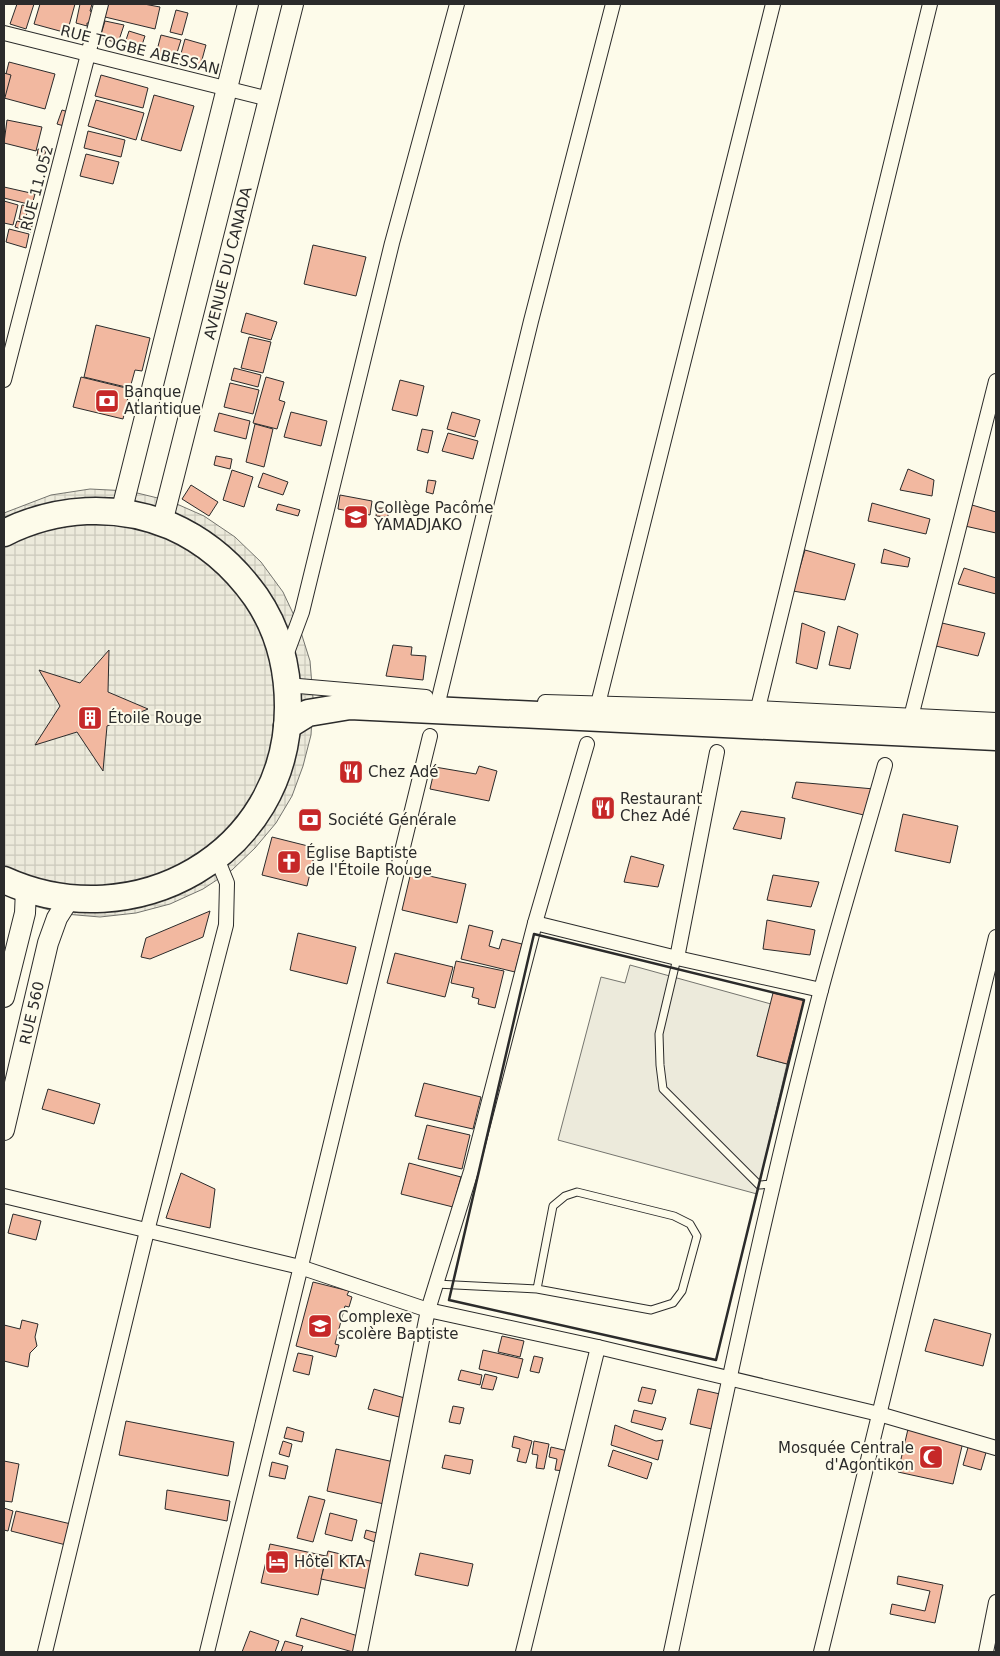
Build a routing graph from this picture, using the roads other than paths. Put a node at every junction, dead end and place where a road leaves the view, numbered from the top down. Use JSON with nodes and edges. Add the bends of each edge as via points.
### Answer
{"nodes":[{"id":1,"x":101,"y":4,"type":"edge"},
{"id":2,"x":248,"y":4,"type":"edge"},
{"id":3,"x":293,"y":4,"type":"edge"},
{"id":4,"x":458,"y":4,"type":"edge"},
{"id":5,"x":613,"y":4,"type":"edge"},
{"id":6,"x":773,"y":4,"type":"edge"},
{"id":7,"x":930,"y":4,"type":"edge"},
{"id":8,"x":4,"y":33,"type":"edge"},
{"id":9,"x":88,"y":54,"type":"junction"},
{"id":10,"x":227,"y":89,"type":"junction"},
{"id":11,"x":269,"y":99,"type":"junction"},
{"id":12,"x":4,"y":380,"type":"edge"},
{"id":13,"x":996,"y":381,"type":"edge"},
{"id":14,"x":121,"y":512,"type":"junction"},
{"id":15,"x":162,"y":523,"type":"junction"},
{"id":16,"x":4,"y":533,"type":"edge"},
{"id":17,"x":285,"y":673,"type":"junction"},
{"id":18,"x":439,"y":698,"type":"junction"},
{"id":19,"x":598,"y":704,"type":"junction"},
{"id":20,"x":758,"y":708,"type":"junction"},
{"id":21,"x":911,"y":717,"type":"junction"},
{"id":22,"x":996,"y":720,"type":"edge"},
{"id":23,"x":287,"y":726,"type":"junction"},
{"id":24,"x":430,"y":736,"type":"dead end"},
{"id":25,"x":996,"y":737,"type":"edge"},
{"id":26,"x":587,"y":744,"type":"dead end"},
{"id":27,"x":717,"y":752,"type":"dead end"},
{"id":28,"x":885,"y":765,"type":"dead end"},
{"id":29,"x":216,"y":856,"type":"junction"},
{"id":30,"x":15,"y":884,"type":"edge"},
{"id":31,"x":69,"y":899,"type":"junction"},
{"id":32,"x":535,"y":923,"type":"junction"},
{"id":33,"x":996,"y":937,"type":"edge"},
{"id":34,"x":677,"y":958,"type":"junction"},
{"id":35,"x":821,"y":990,"type":"junction"},
{"id":36,"x":4,"y":997,"type":"edge"},
{"id":37,"x":4,"y":1130,"type":"edge"},
{"id":38,"x":774,"y":1184,"type":"junction"},
{"id":39,"x":4,"y":1196,"type":"edge"},
{"id":40,"x":147,"y":1230,"type":"junction"},
{"id":41,"x":300,"y":1267,"type":"junction"},
{"id":42,"x":436,"y":1284,"type":"junction"},
{"id":43,"x":537,"y":1290,"type":"junction"},
{"id":44,"x":428,"y":1310,"type":"junction"},
{"id":45,"x":598,"y":1347,"type":"junction"},
{"id":46,"x":729,"y":1380,"type":"junction"},
{"id":47,"x":879,"y":1414,"type":"junction"},
{"id":48,"x":996,"y":1448,"type":"edge"},
{"id":49,"x":996,"y":1602,"type":"edge"},
{"id":50,"x":45,"y":1652,"type":"edge"},
{"id":51,"x":207,"y":1652,"type":"edge"},
{"id":52,"x":360,"y":1652,"type":"edge"},
{"id":53,"x":523,"y":1652,"type":"edge"},
{"id":54,"x":671,"y":1652,"type":"edge"},
{"id":55,"x":820,"y":1652,"type":"edge"},
{"id":56,"x":986,"y":1652,"type":"edge"}],
"edges":[{"from":1,"to":9,"type":"street","name":"RUE 11.052"},
{"from":2,"to":10,"type":"main road"},
{"from":3,"to":11,"type":"main road","name":"AVENUE DU CANADA"},
{"from":4,"to":17,"type":"street","via":[[392,243]]},
{"from":5,"to":18,"type":"street"},
{"from":6,"to":19,"type":"street"},
{"from":7,"to":20,"type":"street"},
{"from":8,"to":9,"type":"street","name":"RUE TOGBE ABESSAN"},
{"from":9,"to":10,"type":"street","name":"RUE TOGBE ABESSAN"},
{"from":9,"to":12,"type":"street","name":"RUE 11.052"},
{"from":10,"to":11,"type":"street","name":"RUE TOGBE ABESSAN"},
{"from":10,"to":14,"type":"main road"},
{"from":11,"to":15,"type":"main road","name":"AVENUE DU CANADA"},
{"from":13,"to":21,"type":"street"},
{"from":14,"to":15,"type":"highway"},
{"from":14,"to":16,"type":"highway","via":[[59,514]]},
{"from":15,"to":17,"type":"highway","via":[[207,547],[240,577],[266,613]]},
{"from":17,"to":18,"type":"street"},
{"from":17,"to":23,"type":"highway"},
{"from":18,"to":19,"type":"street"},
{"from":19,"to":20,"type":"street"},
{"from":20,"to":21,"type":"street"},
{"from":21,"to":22,"type":"street"},
{"from":23,"to":25,"type":"highway","via":[[308,713],[350,706]]},
{"from":23,"to":29,"type":"highway","via":[[278,767],[263,800],[242,830]]},
{"from":24,"to":41,"type":"street"},
{"from":26,"to":32,"type":"street"},
{"from":27,"to":34,"type":"street"},
{"from":28,"to":35,"type":"street"},
{"from":29,"to":31,"type":"highway","via":[[187,876],[147,893],[104,900]]},
{"from":29,"to":40,"type":"street","via":[[227,883],[226,925]]},
{"from":30,"to":31,"type":"highway"},
{"from":30,"to":36,"type":"main road","name":"RUE 560","via":[[25,913]]},
{"from":31,"to":37,"type":"main road","name":"RUE 560","via":[[57,918],[48,943]]},
{"from":32,"to":34,"type":"street"},
{"from":32,"to":42,"type":"street","via":[[471,1171]]},
{"from":33,"to":47,"type":"street"},
{"from":34,"to":35,"type":"street"},
{"from":34,"to":38,"type":"lane","via":[[659,1034],[663,1089],[759,1185]]},
{"from":35,"to":38,"type":"street"},
{"from":38,"to":46,"type":"street"},
{"from":39,"to":40,"type":"street"},
{"from":40,"to":41,"type":"street"},
{"from":40,"to":50,"type":"street"},
{"from":41,"to":44,"type":"street"},
{"from":41,"to":51,"type":"street"},
{"from":42,"to":43,"type":"lane"},
{"from":42,"to":44,"type":"street"},
{"from":43,"to":43,"type":"lane","via":[[651,1310],[673,1303],[682,1292],[697,1236],[690,1224],[674,1216],[577,1192],[565,1196],[553,1206]]},
{"from":44,"to":45,"type":"street"},
{"from":44,"to":52,"type":"street"},
{"from":45,"to":46,"type":"street"},
{"from":45,"to":53,"type":"street"},
{"from":46,"to":47,"type":"street"},
{"from":46,"to":54,"type":"street"},
{"from":47,"to":48,"type":"street"},
{"from":47,"to":55,"type":"street"},
{"from":49,"to":56,"type":"street"}]}
